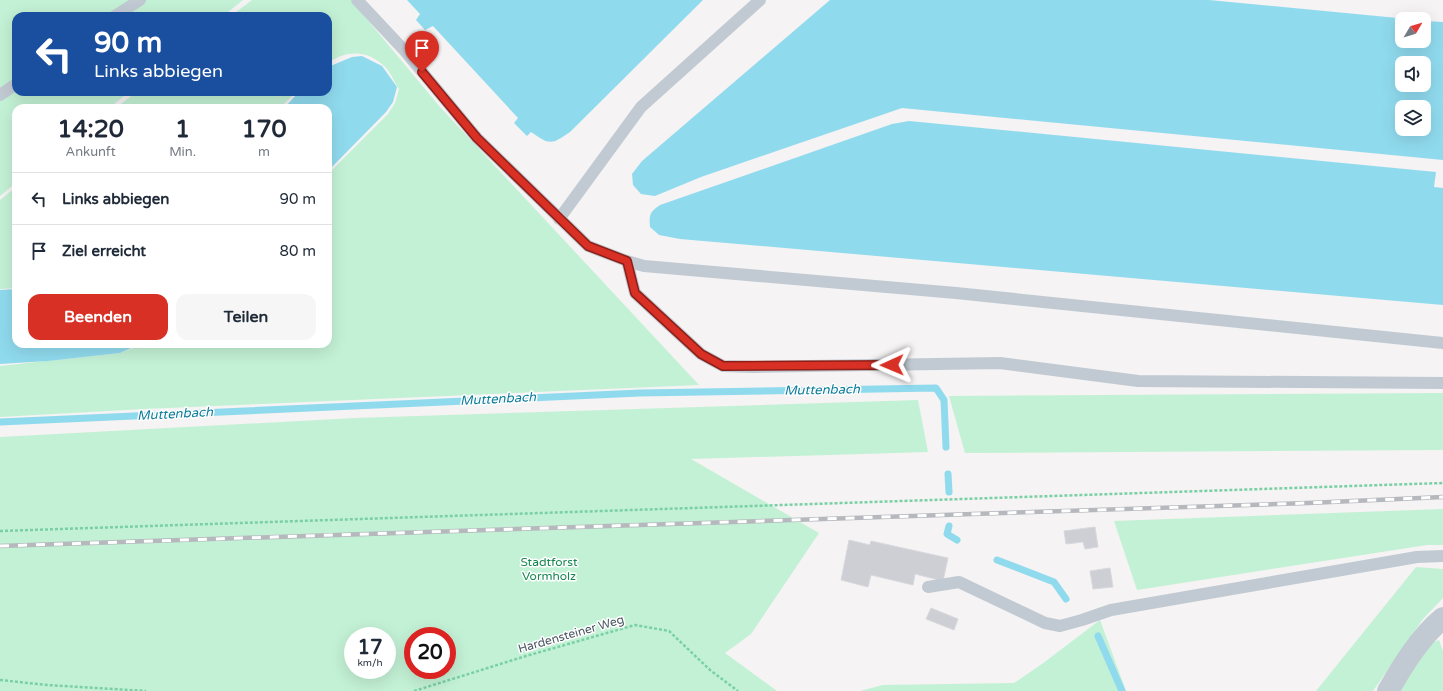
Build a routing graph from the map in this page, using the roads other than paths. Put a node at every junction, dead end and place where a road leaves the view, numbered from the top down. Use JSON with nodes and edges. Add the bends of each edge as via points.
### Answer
{"nodes":[{"id":1,"x":140,"y":0,"type":"edge"},
{"id":2,"x":357,"y":0,"type":"edge"},
{"id":3,"x":760,"y":0,"type":"edge"},
{"id":4,"x":121,"y":12,"type":"edge"},
{"id":5,"x":12,"y":87,"type":"edge"},
{"id":6,"x":0,"y":95,"type":"edge"},
{"id":7,"x":559,"y":218,"type":"junction"},
{"id":8,"x":627,"y":261,"type":"junction"},
{"id":9,"x":1443,"y":343,"type":"edge"},
{"id":10,"x":1443,"y":383,"type":"edge"},
{"id":11,"x":1443,"y":556,"type":"edge"},
{"id":12,"x":928,"y":587,"type":"dead end"},
{"id":13,"x":1443,"y":618,"type":"edge"},
{"id":14,"x":1388,"y":691,"type":"edge"}],
"edges":[{"from":1,"to":4,"type":"lane"},
{"from":2,"to":7,"type":"lane","via":[[404,50],[477,138]]},
{"from":3,"to":7,"type":"lane","via":[[641,107]]},
{"from":5,"to":6,"type":"lane"},
{"from":7,"to":8,"type":"lane","via":[[588,246]]},
{"from":8,"to":9,"type":"lane","via":[[644,266],[956,294]]},
{"from":8,"to":10,"type":"lane","via":[[635,293],[701,354],[723,366],[1000,363],[1138,381]]},
{"from":11,"to":12,"type":"lane","via":[[1417,557],[1111,610],[1060,626],[1045,623],[959,582]]},
{"from":13,"to":14,"type":"street","via":[[1424,636]]}]}
